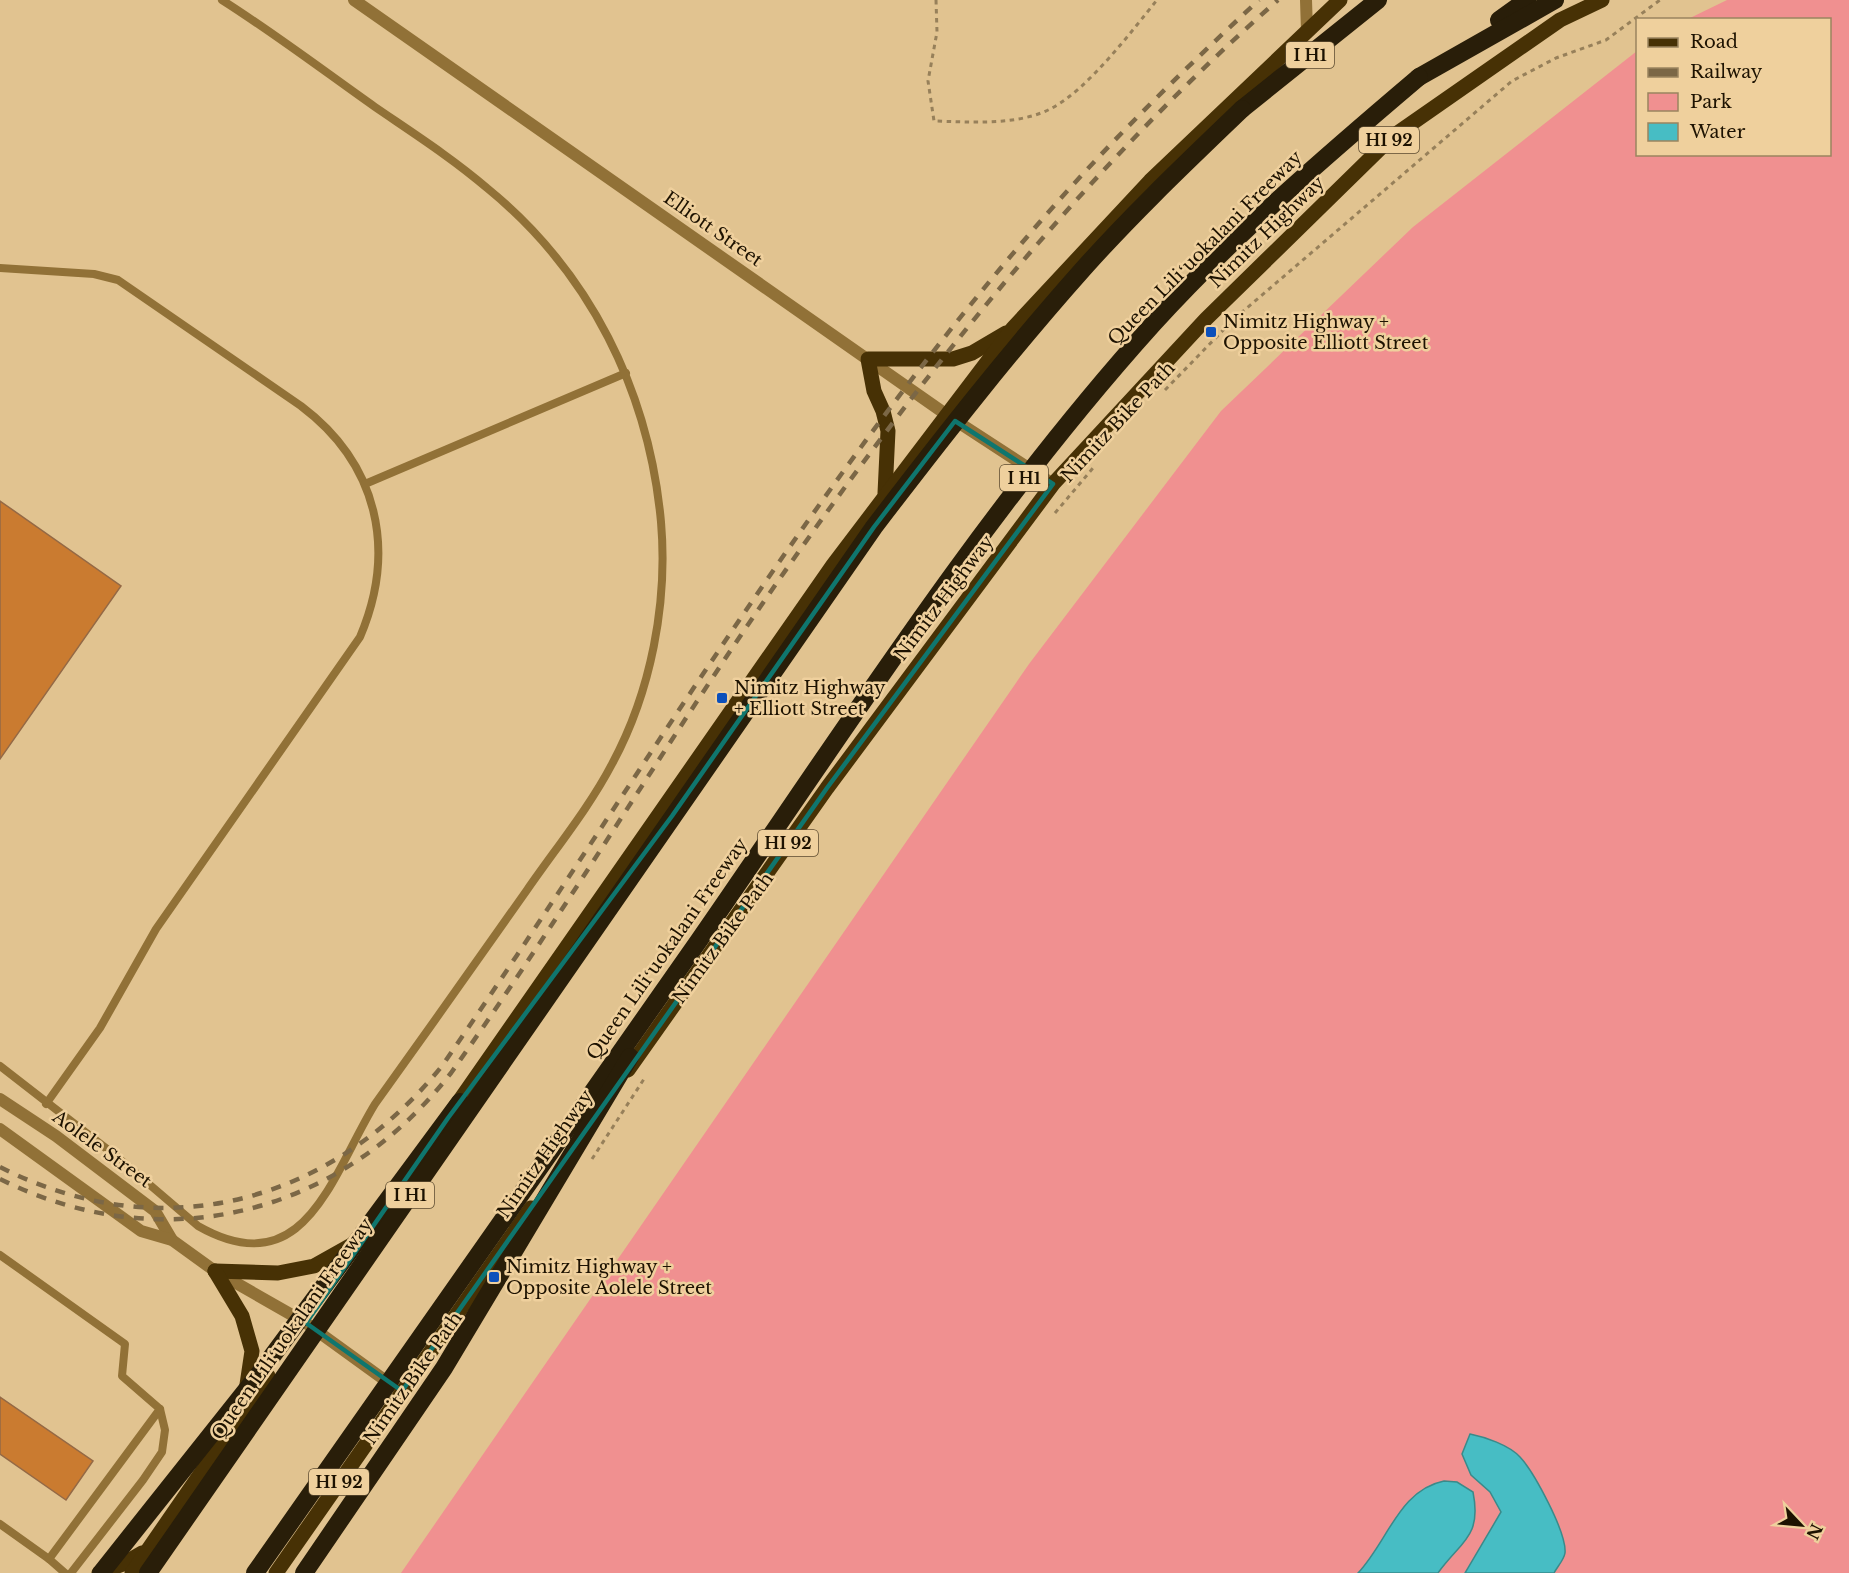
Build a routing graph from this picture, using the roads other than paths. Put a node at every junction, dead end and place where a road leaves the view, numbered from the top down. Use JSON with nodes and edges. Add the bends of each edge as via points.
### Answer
{"nodes":[{"id":1,"x":222,"y":0,"type":"edge"},
{"id":2,"x":354,"y":0,"type":"edge"},
{"id":3,"x":1306,"y":0,"type":"edge"},
{"id":4,"x":1340,"y":0,"type":"edge"},
{"id":5,"x":1358,"y":0,"type":"edge"},
{"id":6,"x":1378,"y":0,"type":"edge"},
{"id":7,"x":1527,"y":0,"type":"edge"},
{"id":8,"x":1555,"y":0,"type":"edge"},
{"id":9,"x":1602,"y":0,"type":"edge"},
{"id":10,"x":1307,"y":31,"type":"junction"},
{"id":11,"x":1419,"y":77,"type":"junction"},
{"id":12,"x":1242,"y":109,"type":"junction"},
{"id":13,"x":0,"y":268,"type":"edge"},
{"id":14,"x":1013,"y":328,"type":"junction"},
{"id":15,"x":868,"y":359,"type":"junction"},
{"id":16,"x":626,"y":373,"type":"junction"},
{"id":17,"x":947,"y":415,"type":"junction"},
{"id":18,"x":365,"y":484,"type":"junction"},
{"id":19,"x":1053,"y":484,"type":"junction"},
{"id":20,"x":885,"y":493,"type":"junction"},
{"id":21,"x":672,"y":816,"type":"junction"},
{"id":22,"x":699,"y":940,"type":"junction"},
{"id":23,"x":0,"y":1066,"type":"edge"},
{"id":24,"x":0,"y":1099,"type":"edge"},
{"id":25,"x":46,"y":1104,"type":"junction"},
{"id":26,"x":0,"y":1129,"type":"edge"},
{"id":27,"x":367,"y":1235,"type":"junction"},
{"id":28,"x":172,"y":1240,"type":"junction"},
{"id":29,"x":0,"y":1255,"type":"edge"},
{"id":30,"x":214,"y":1271,"type":"junction"},
{"id":31,"x":306,"y":1323,"type":"junction"},
{"id":32,"x":402,"y":1391,"type":"junction"},
{"id":33,"x":160,"y":1409,"type":"junction"},
{"id":34,"x":243,"y":1411,"type":"junction"},
{"id":35,"x":0,"y":1524,"type":"edge"},
{"id":36,"x":150,"y":1548,"type":"junction"},
{"id":37,"x":49,"y":1559,"type":"junction"},
{"id":38,"x":65,"y":1573,"type":"edge"},
{"id":39,"x":70,"y":1573,"type":"edge"},
{"id":40,"x":100,"y":1573,"type":"edge"},
{"id":41,"x":132,"y":1573,"type":"edge"},
{"id":42,"x":148,"y":1573,"type":"edge"},
{"id":43,"x":255,"y":1573,"type":"edge"},
{"id":44,"x":276,"y":1573,"type":"edge"},
{"id":45,"x":304,"y":1573,"type":"edge"}],
"edges":[{"from":1,"to":16,"type":"lane","via":[[463,168],[515,212],[579,289]]},
{"from":2,"to":15,"type":"street","name":"Elliott Street"},
{"from":3,"to":10,"type":"street"},
{"from":4,"to":10,"type":"main road"},
{"from":5,"to":12,"type":"highway"},
{"from":6,"to":12,"type":"highway","name":"Queen Liliʻuokalani Freeway","number":"I H1"},
{"from":7,"to":11,"type":"highway","name":"Queen Liliʻuokalani Freeway","number":"I H1"},
{"from":8,"to":11,"type":"highway"},
{"from":9,"to":19,"type":"main road","name":"Nimitz Highway","number":"HI 92","via":[[1560,20],[1392,137],[1206,319]]},
{"from":10,"to":14,"type":"main road","via":[[1150,181]]},
{"from":11,"to":22,"type":"highway","name":"Queen Liliʻuokalani Freeway","number":"I H1","bridge":true,"via":[[1331,152],[1240,238],[1156,321],[1077,412],[932,601]]},
{"from":12,"to":21,"type":"highway","name":"Queen Liliʻuokalani Freeway","number":"I H1","bridge":true,"via":[[1085,267],[1000,365],[874,527]]},
{"from":13,"to":18,"type":"lane","via":[[94,274],[130,286],[318,419],[348,453]]},
{"from":14,"to":15,"type":"main road","via":[[972,353],[953,359]]},
{"from":14,"to":17,"type":"main road"},
{"from":15,"to":17,"type":"street","name":"Elliott Street"},
{"from":15,"to":20,"type":"main road","via":[[888,431]]},
{"from":16,"to":18,"type":"lane"},
{"from":16,"to":25,"type":"lane","via":[[652,457],[662,560],[655,636],[641,694],[596,792],[375,1104],[326,1196],[295,1230],[282,1237],[248,1244],[227,1239],[198,1226],[116,1156]]},
{"from":17,"to":19,"type":"street","name":"Elliott Street"},
{"from":17,"to":20,"type":"main road"},
{"from":18,"to":25,"type":"lane","via":[[376,519],[380,559],[374,599],[360,637],[156,929],[100,1028]]},
{"from":19,"to":32,"type":"main road","name":"Nimitz Highway","number":"HI 92","via":[[827,788]]},
{"from":20,"to":27,"type":"main road"},
{"from":21,"to":40,"type":"highway","bridge":true,"via":[[259,1374]]},
{"from":21,"to":42,"type":"highway","name":"Queen Liliʻuokalani Freeway","number":"I H1","bridge":true},
{"from":22,"to":43,"type":"highway","name":"Queen Liliʻuokalani Freeway","number":"I H1","bridge":true},
{"from":22,"to":45,"type":"highway","bridge":true,"via":[[478,1314]]},
{"from":23,"to":25,"type":"lane"},
{"from":24,"to":28,"type":"street","name":"Aolele Street","via":[[155,1211]]},
{"from":26,"to":28,"type":"street","name":"Aolele Street","via":[[141,1231]]},
{"from":27,"to":30,"type":"main road","via":[[314,1266],[278,1273]]},
{"from":27,"to":31,"type":"main road"},
{"from":28,"to":30,"type":"street","name":"Aolele Street"},
{"from":29,"to":33,"type":"lane","via":[[125,1344],[122,1376]]},
{"from":30,"to":31,"type":"street","name":"Aolele Street"},
{"from":30,"to":34,"type":"main road","via":[[242,1316],[252,1351]]},
{"from":31,"to":32,"type":"street","name":"Aolele Street"},
{"from":31,"to":34,"type":"main road"},
{"from":32,"to":44,"type":"main road","name":"Nimitz Highway","number":"HI 92"},
{"from":33,"to":37,"type":"lane"},
{"from":33,"to":39,"type":"lane","via":[[165,1430],[162,1452]]},
{"from":34,"to":36,"type":"main road"},
{"from":35,"to":37,"type":"lane"},
{"from":36,"to":40,"type":"main road"},
{"from":36,"to":41,"type":"main road"},
{"from":37,"to":38,"type":"lane"}]}
